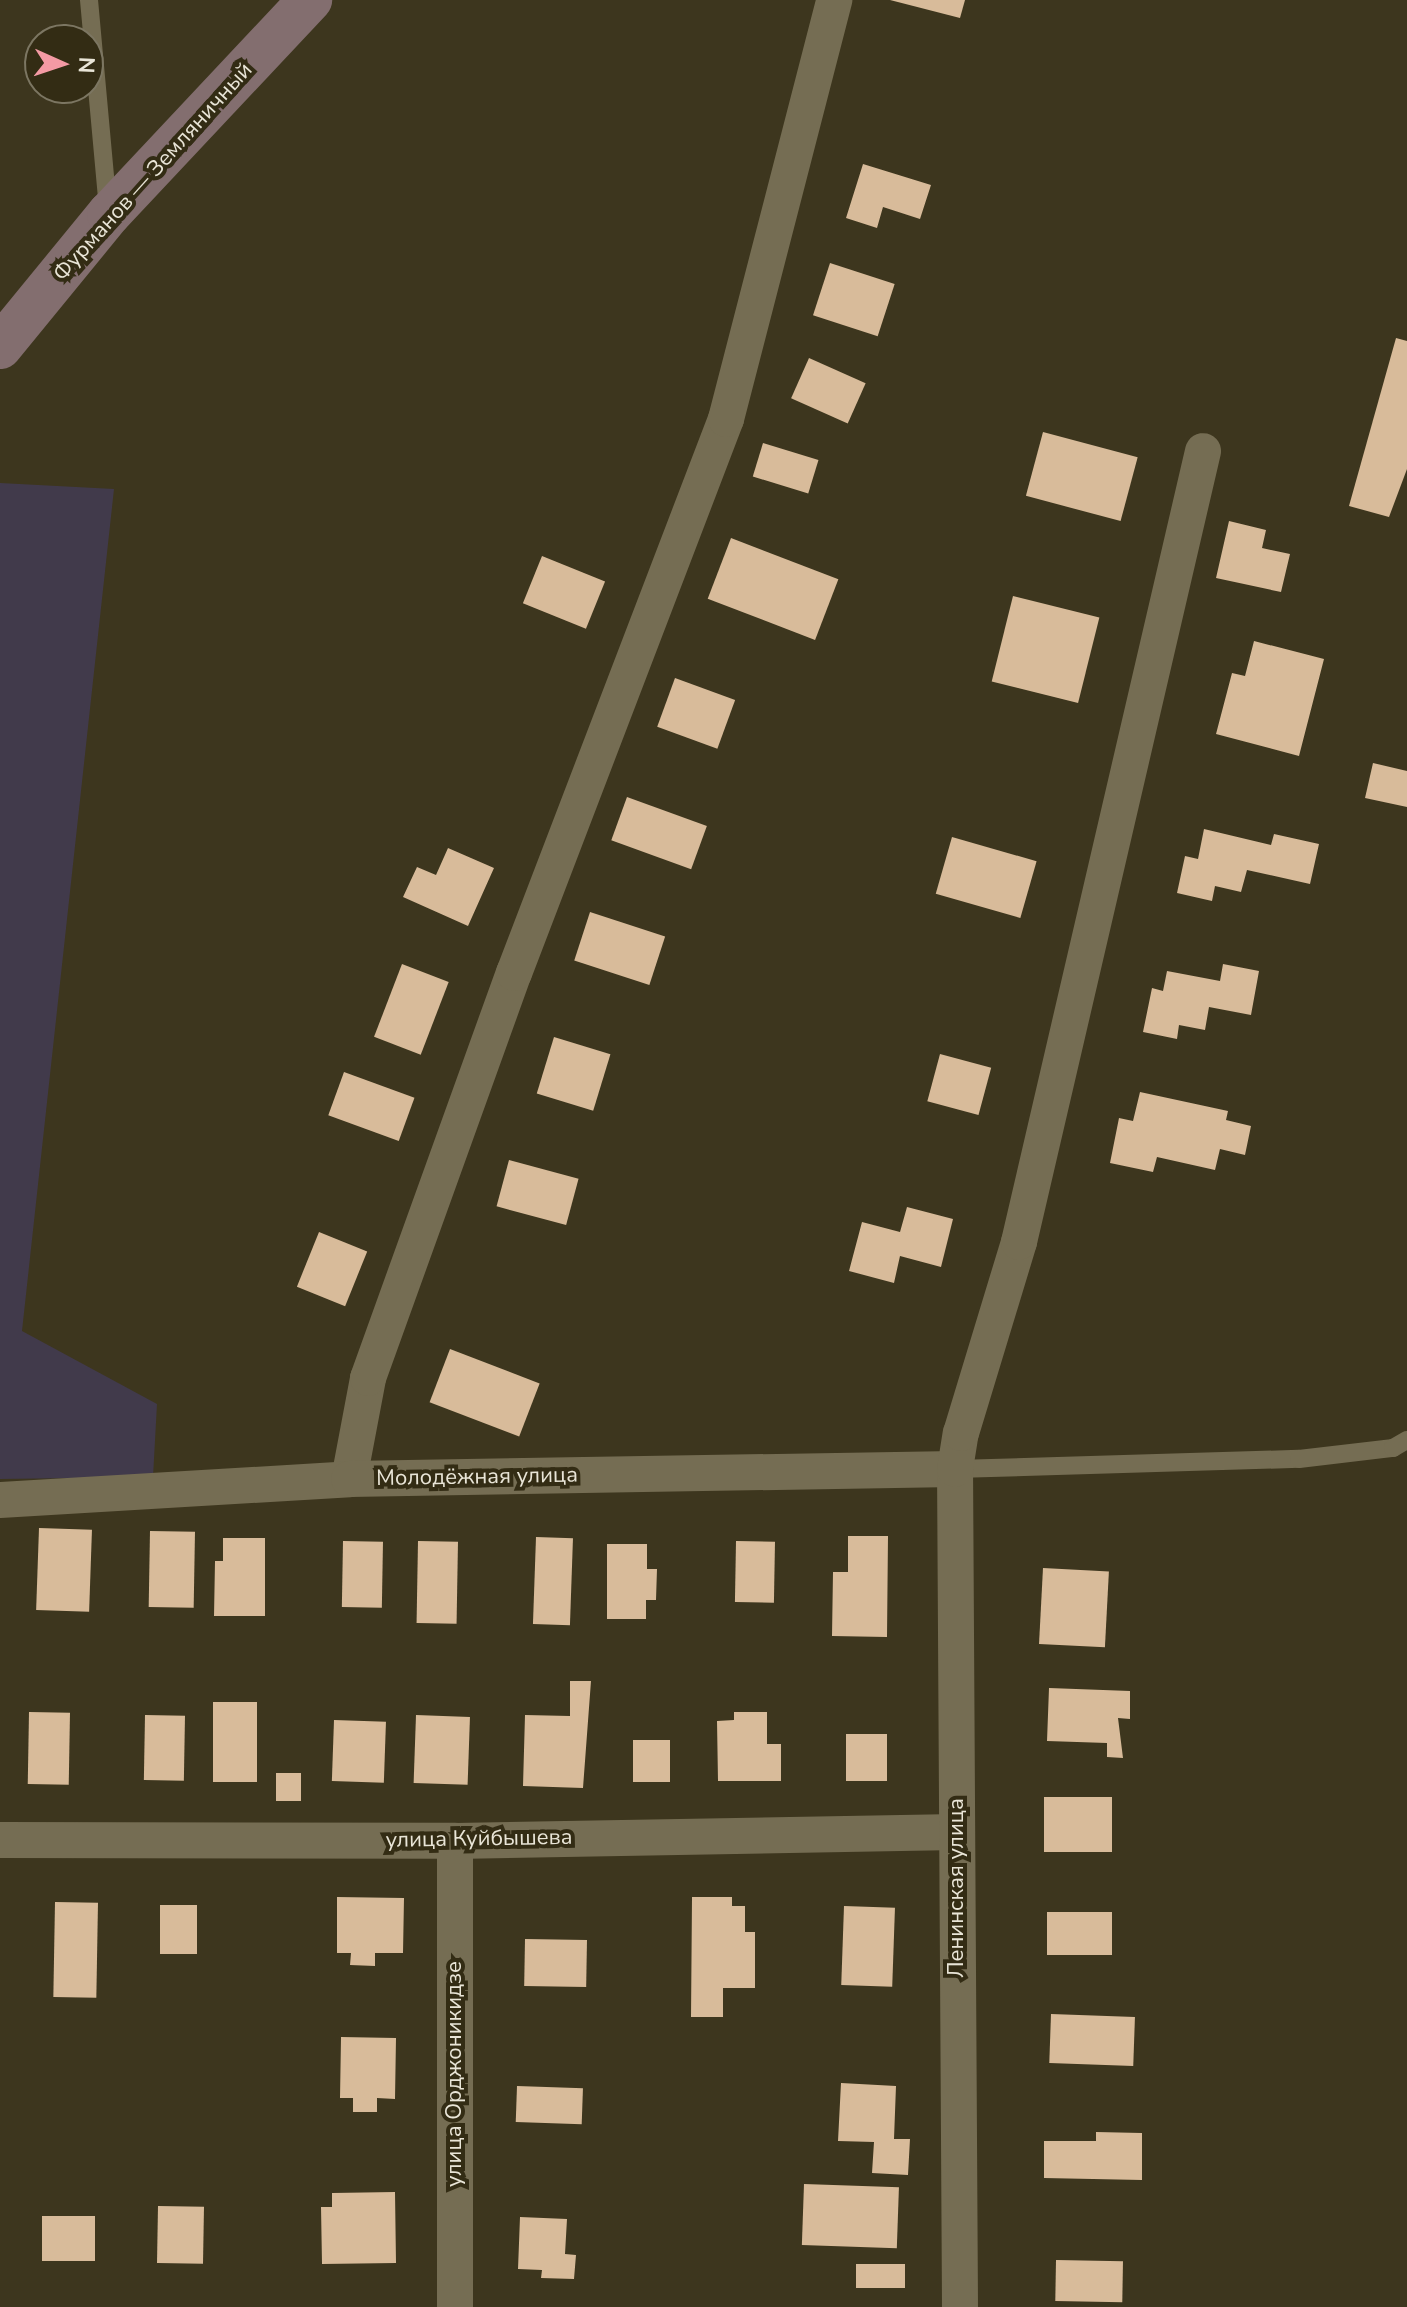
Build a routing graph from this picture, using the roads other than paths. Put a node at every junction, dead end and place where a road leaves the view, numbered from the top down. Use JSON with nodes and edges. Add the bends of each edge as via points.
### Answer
{"nodes":[{"id":1,"x":89,"y":0,"type":"edge"},
{"id":2,"x":310,"y":0,"type":"edge"},
{"id":3,"x":834,"y":0,"type":"edge"},
{"id":4,"x":109,"y":214,"type":"junction"},
{"id":5,"x":0,"y":347,"type":"edge"},
{"id":6,"x":1203,"y":451,"type":"dead end"},
{"id":7,"x":1407,"y":1440,"type":"edge"},
{"id":8,"x":955,"y":1469,"type":"junction"},
{"id":9,"x":349,"y":1479,"type":"junction"},
{"id":10,"x":0,"y":1500,"type":"edge"},
{"id":11,"x":957,"y":1832,"type":"junction"},
{"id":12,"x":0,"y":1840,"type":"edge"},
{"id":13,"x":455,"y":1841,"type":"junction"},
{"id":14,"x":455,"y":2307,"type":"edge"},
{"id":15,"x":960,"y":2307,"type":"edge"}],
"edges":[{"from":1,"to":4,"type":"lane"},
{"from":2,"to":4,"type":"street","name":"Фурманов — Земляничный"},
{"from":3,"to":9,"type":"street","via":[[726,419],[520,959],[368,1378]]},
{"from":4,"to":5,"type":"street","name":"Фурманов — Земляничный"},
{"from":6,"to":8,"type":"street","name":"Ленинская улица","via":[[1019,1242]]},
{"from":7,"to":8,"type":"lane","via":[[1393,1448],[1299,1459]]},
{"from":8,"to":9,"type":"street","name":"Молодёжная улица"},
{"from":8,"to":11,"type":"street","name":"Ленинская улица"},
{"from":9,"to":10,"type":"street","name":"Молодёжная улица"},
{"from":11,"to":13,"type":"street","name":"улица Куйбышева"},
{"from":11,"to":15,"type":"street","name":"Ленинская улица"},
{"from":12,"to":13,"type":"street","name":"улица Куйбышева"},
{"from":13,"to":14,"type":"street","name":"улица Орджоникидзе"}]}
